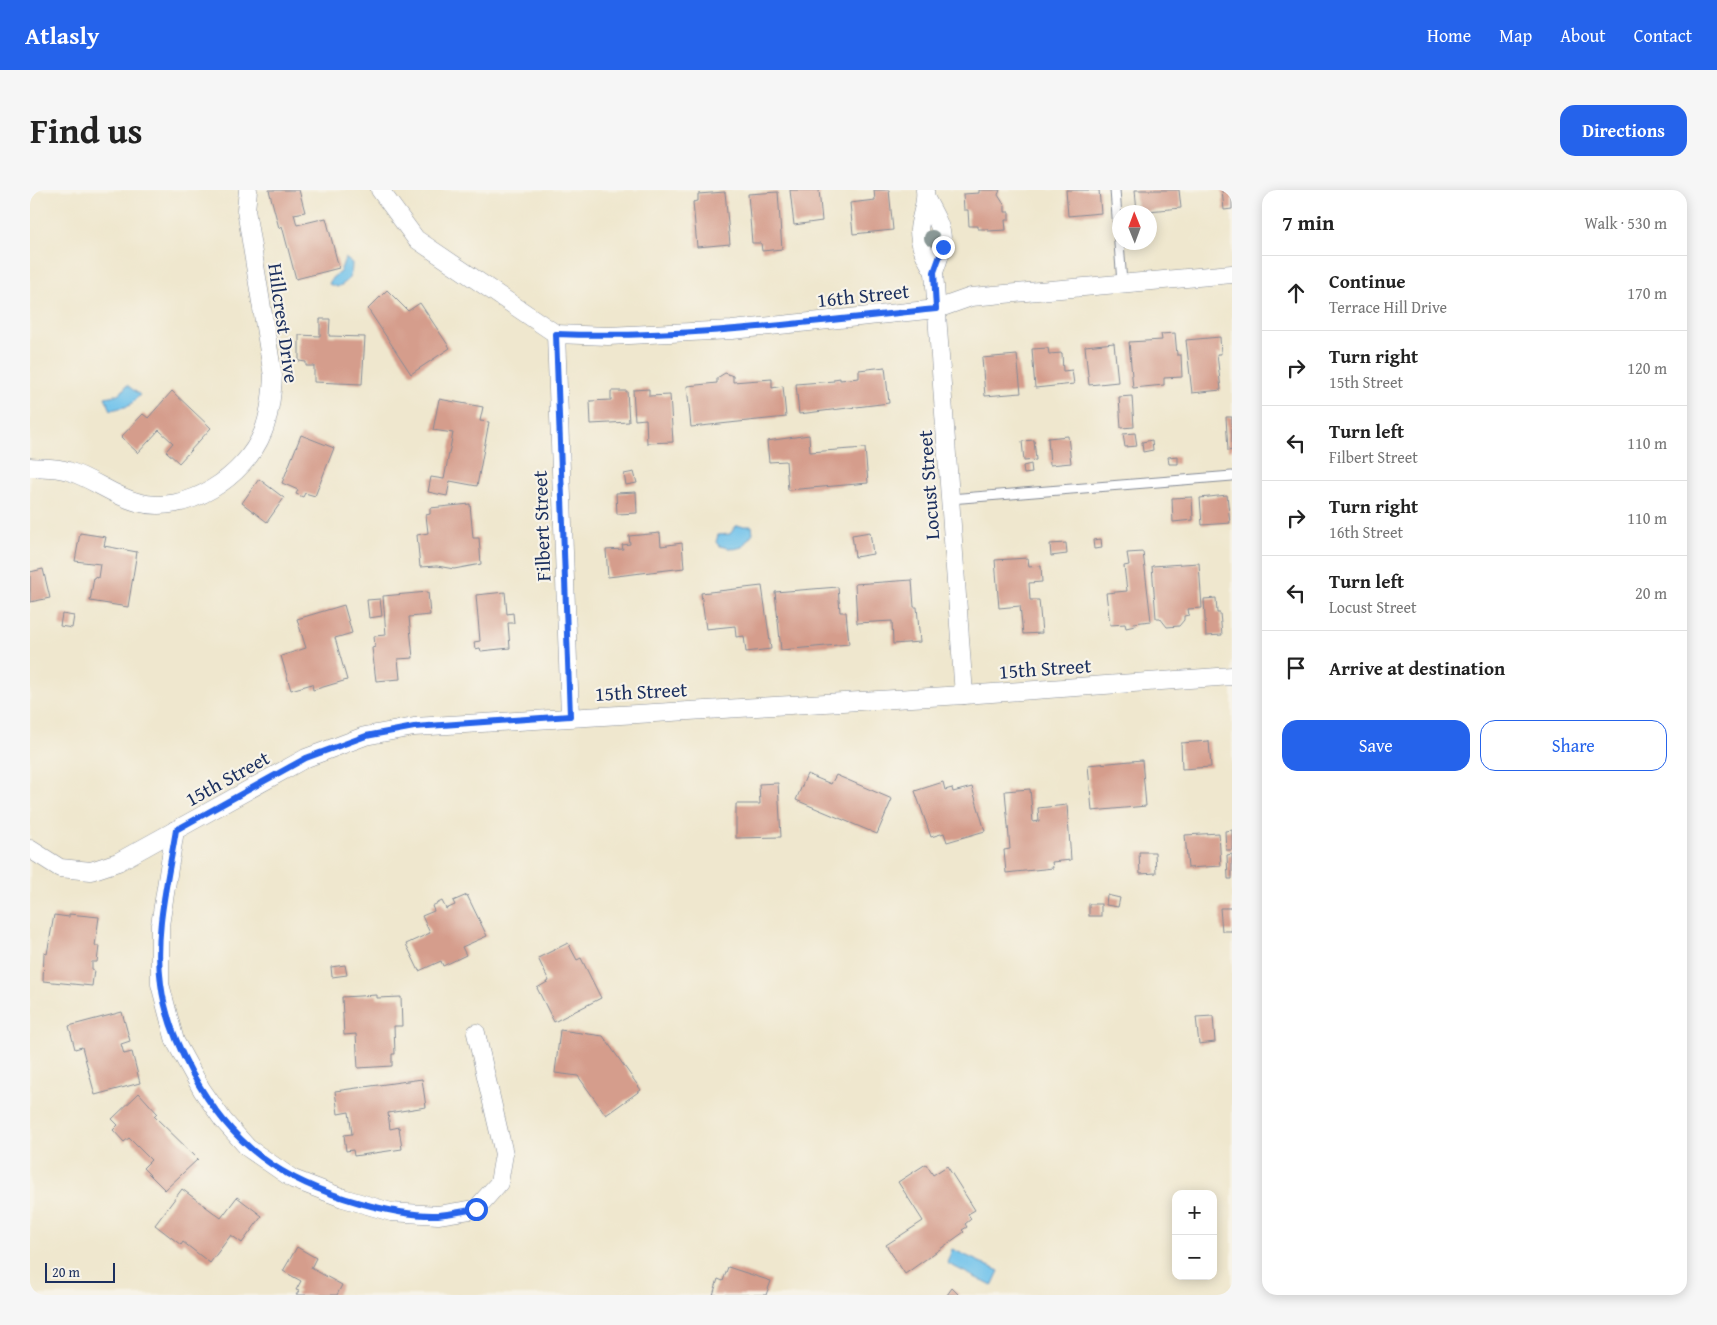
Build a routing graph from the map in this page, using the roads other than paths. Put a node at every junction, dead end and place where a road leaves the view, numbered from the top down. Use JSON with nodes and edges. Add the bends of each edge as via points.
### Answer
{"nodes":[{"id":1,"x":248,"y":190,"type":"edge"},
{"id":2,"x":380,"y":190,"type":"edge"},
{"id":3,"x":1115,"y":190,"type":"edge"},
{"id":4,"x":926,"y":195,"type":"edge"},
{"id":5,"x":1232,"y":274,"type":"edge"},
{"id":6,"x":1122,"y":283,"type":"junction"},
{"id":7,"x":936,"y":309,"type":"junction"},
{"id":8,"x":556,"y":334,"type":"junction"},
{"id":9,"x":30,"y":467,"type":"edge"},
{"id":10,"x":1232,"y":476,"type":"edge"},
{"id":11,"x":950,"y":499,"type":"junction"},
{"id":12,"x":1232,"y":676,"type":"edge"},
{"id":13,"x":964,"y":694,"type":"junction"},
{"id":14,"x":570,"y":716,"type":"junction"},
{"id":15,"x":176,"y":830,"type":"junction"},
{"id":16,"x":30,"y":849,"type":"edge"},
{"id":17,"x":476,"y":1033,"type":"dead end"}],
"edges":[{"from":1,"to":9,"type":"street","name":"Hillcrest Drive","via":[[246,210],[273,376],[272,401],[263,432],[246,460],[220,483],[192,499],[168,504],[137,502],[67,470]]},
{"from":2,"to":8,"type":"street","via":[[416,239]]},
{"from":3,"to":6,"type":"lane"},
{"from":4,"to":7,"type":"street","name":"Locust Street","via":[[941,227],[943,240],[934,272]]},
{"from":5,"to":6,"type":"street","name":"16th Street"},
{"from":6,"to":7,"type":"street","name":"16th Street","via":[[971,297]]},
{"from":7,"to":8,"type":"street","name":"16th Street","via":[[732,330],[608,336]]},
{"from":7,"to":11,"type":"street","name":"Locust Street"},
{"from":8,"to":14,"type":"street","name":"Filbert Street"},
{"from":10,"to":11,"type":"lane"},
{"from":11,"to":13,"type":"street","name":"Locust Street"},
{"from":12,"to":13,"type":"street","name":"15th Street"},
{"from":13,"to":14,"type":"street","name":"15th Street"},
{"from":14,"to":15,"type":"street","name":"15th Street","via":[[414,727],[366,736],[306,758]]},
{"from":15,"to":16,"type":"street","name":"15th Street","via":[[118,862],[91,870],[60,868]]},
{"from":15,"to":17,"type":"street","via":[[160,925],[160,984],[175,1041],[223,1120],[248,1148],[293,1179],[391,1212],[438,1215],[476,1209],[499,1183],[504,1154]]}]}
